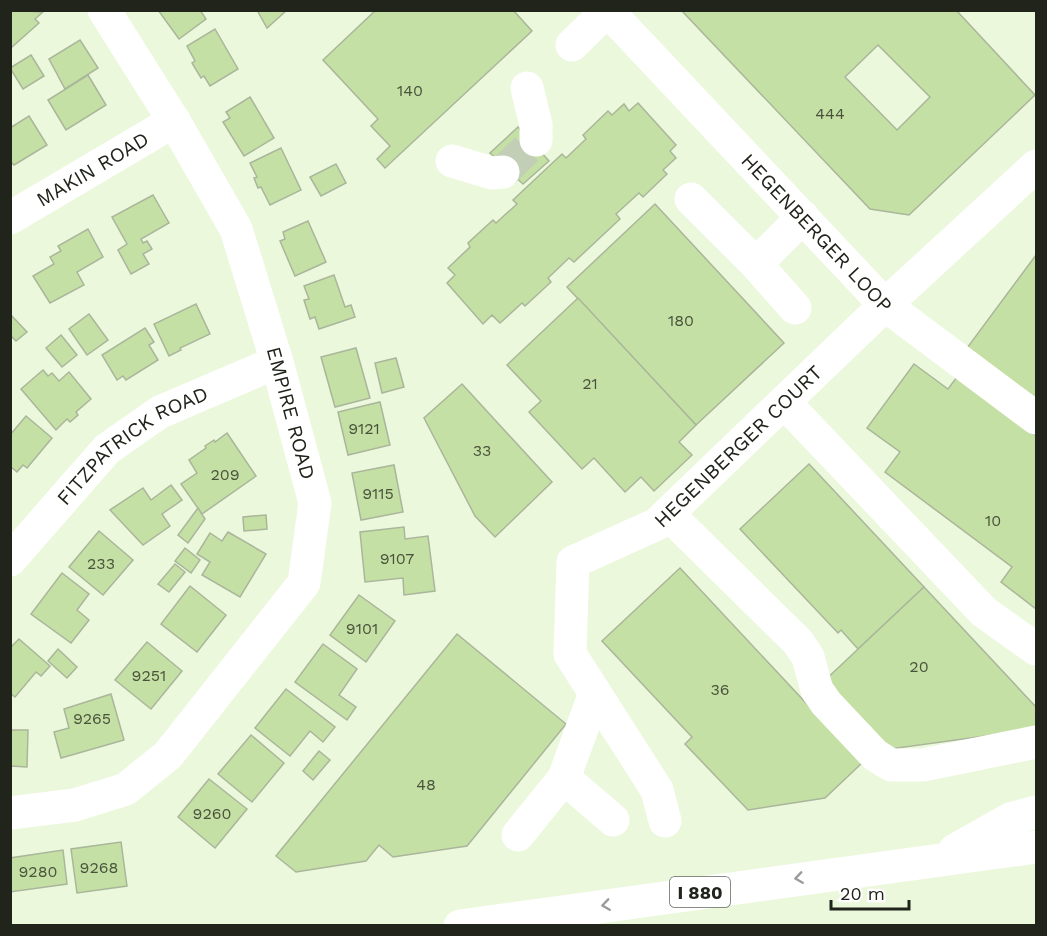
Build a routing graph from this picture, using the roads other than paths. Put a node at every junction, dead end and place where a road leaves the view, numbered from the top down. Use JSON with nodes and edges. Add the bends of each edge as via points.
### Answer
{"nodes":[{"id":1,"x":104,"y":10,"type":"edge"},
{"id":2,"x":607,"y":11,"type":"edge"},
{"id":3,"x":572,"y":45,"type":"dead end"},
{"id":4,"x":527,"y":88,"type":"dead end"},
{"id":5,"x":174,"y":121,"type":"junction"},
{"id":6,"x":536,"y":140,"type":"dead end"},
{"id":7,"x":452,"y":161,"type":"dead end"},
{"id":8,"x":1036,"y":166,"type":"edge"},
{"id":9,"x":503,"y":172,"type":"dead end"},
{"id":10,"x":691,"y":199,"type":"dead end"},
{"id":11,"x":10,"y":218,"type":"edge"},
{"id":12,"x":803,"y":218,"type":"junction"},
{"id":13,"x":756,"y":264,"type":"junction"},
{"id":14,"x":885,"y":305,"type":"junction"},
{"id":15,"x":795,"y":308,"type":"dead end"},
{"id":16,"x":277,"y":362,"type":"junction"},
{"id":17,"x":785,"y":403,"type":"junction"},
{"id":18,"x":1036,"y":418,"type":"edge"},
{"id":19,"x":668,"y":514,"type":"junction"},
{"id":20,"x":10,"y":560,"type":"edge"},
{"id":21,"x":1036,"y":649,"type":"edge"},
{"id":22,"x":595,"y":693,"type":"junction"},
{"id":23,"x":1036,"y":742,"type":"edge"},
{"id":24,"x":564,"y":778,"type":"junction"},
{"id":25,"x":1036,"y":812,"type":"edge"},
{"id":26,"x":10,"y":813,"type":"edge"},
{"id":27,"x":614,"y":820,"type":"dead end"},
{"id":28,"x":665,"y":821,"type":"dead end"},
{"id":29,"x":518,"y":835,"type":"dead end"},
{"id":30,"x":1036,"y":847,"type":"edge"},
{"id":31,"x":940,"y":858,"type":"junction"},
{"id":32,"x":460,"y":926,"type":"edge"}],
"edges":[{"from":1,"to":5,"type":"main road","name":"EMPIRE ROAD"},
{"from":2,"to":3,"type":"main road"},
{"from":2,"to":12,"type":"main road","name":"HEGENBERGER LOOP"},
{"from":4,"to":6,"type":"main road"},
{"from":5,"to":11,"type":"main road","name":"MAKIN ROAD"},
{"from":5,"to":16,"type":"main road","name":"EMPIRE ROAD","via":[[236,229]]},
{"from":7,"to":9,"type":"main road","via":[[492,173]]},
{"from":8,"to":14,"type":"main road","name":"HEGENBERGER LOOP"},
{"from":10,"to":13,"type":"main road"},
{"from":12,"to":13,"type":"main road"},
{"from":12,"to":14,"type":"main road","name":"HEGENBERGER LOOP"},
{"from":13,"to":15,"type":"main road"},
{"from":14,"to":17,"type":"main road","name":"HEGENBERGER COURT"},
{"from":14,"to":18,"type":"main road"},
{"from":16,"to":20,"type":"main road","name":"FITZPATRICK ROAD","via":[[160,412],[107,449]]},
{"from":16,"to":26,"type":"main road","name":"EMPIRE ROAD","via":[[315,503],[304,583],[168,756],[126,789],[75,804]]},
{"from":17,"to":19,"type":"main road","name":"HEGENBERGER COURT"},
{"from":17,"to":21,"type":"main road","via":[[984,612]]},
{"from":19,"to":22,"type":"main road","name":"HEGENBERGER COURT","via":[[657,524],[573,562],[570,654]]},
{"from":19,"to":23,"type":"main road","via":[[798,642],[826,703],[875,755],[891,765],[923,765]]},
{"from":22,"to":24,"type":"main road"},
{"from":22,"to":28,"type":"main road","via":[[657,790]]},
{"from":24,"to":27,"type":"main road"},
{"from":24,"to":29,"type":"main road"},
{"from":25,"to":31,"type":"main road","via":[[1010,819]]},
{"from":30,"to":31,"type":"main road","number":"I 880"},
{"from":31,"to":32,"type":"main road","number":"I 880","one_way":true}]}
